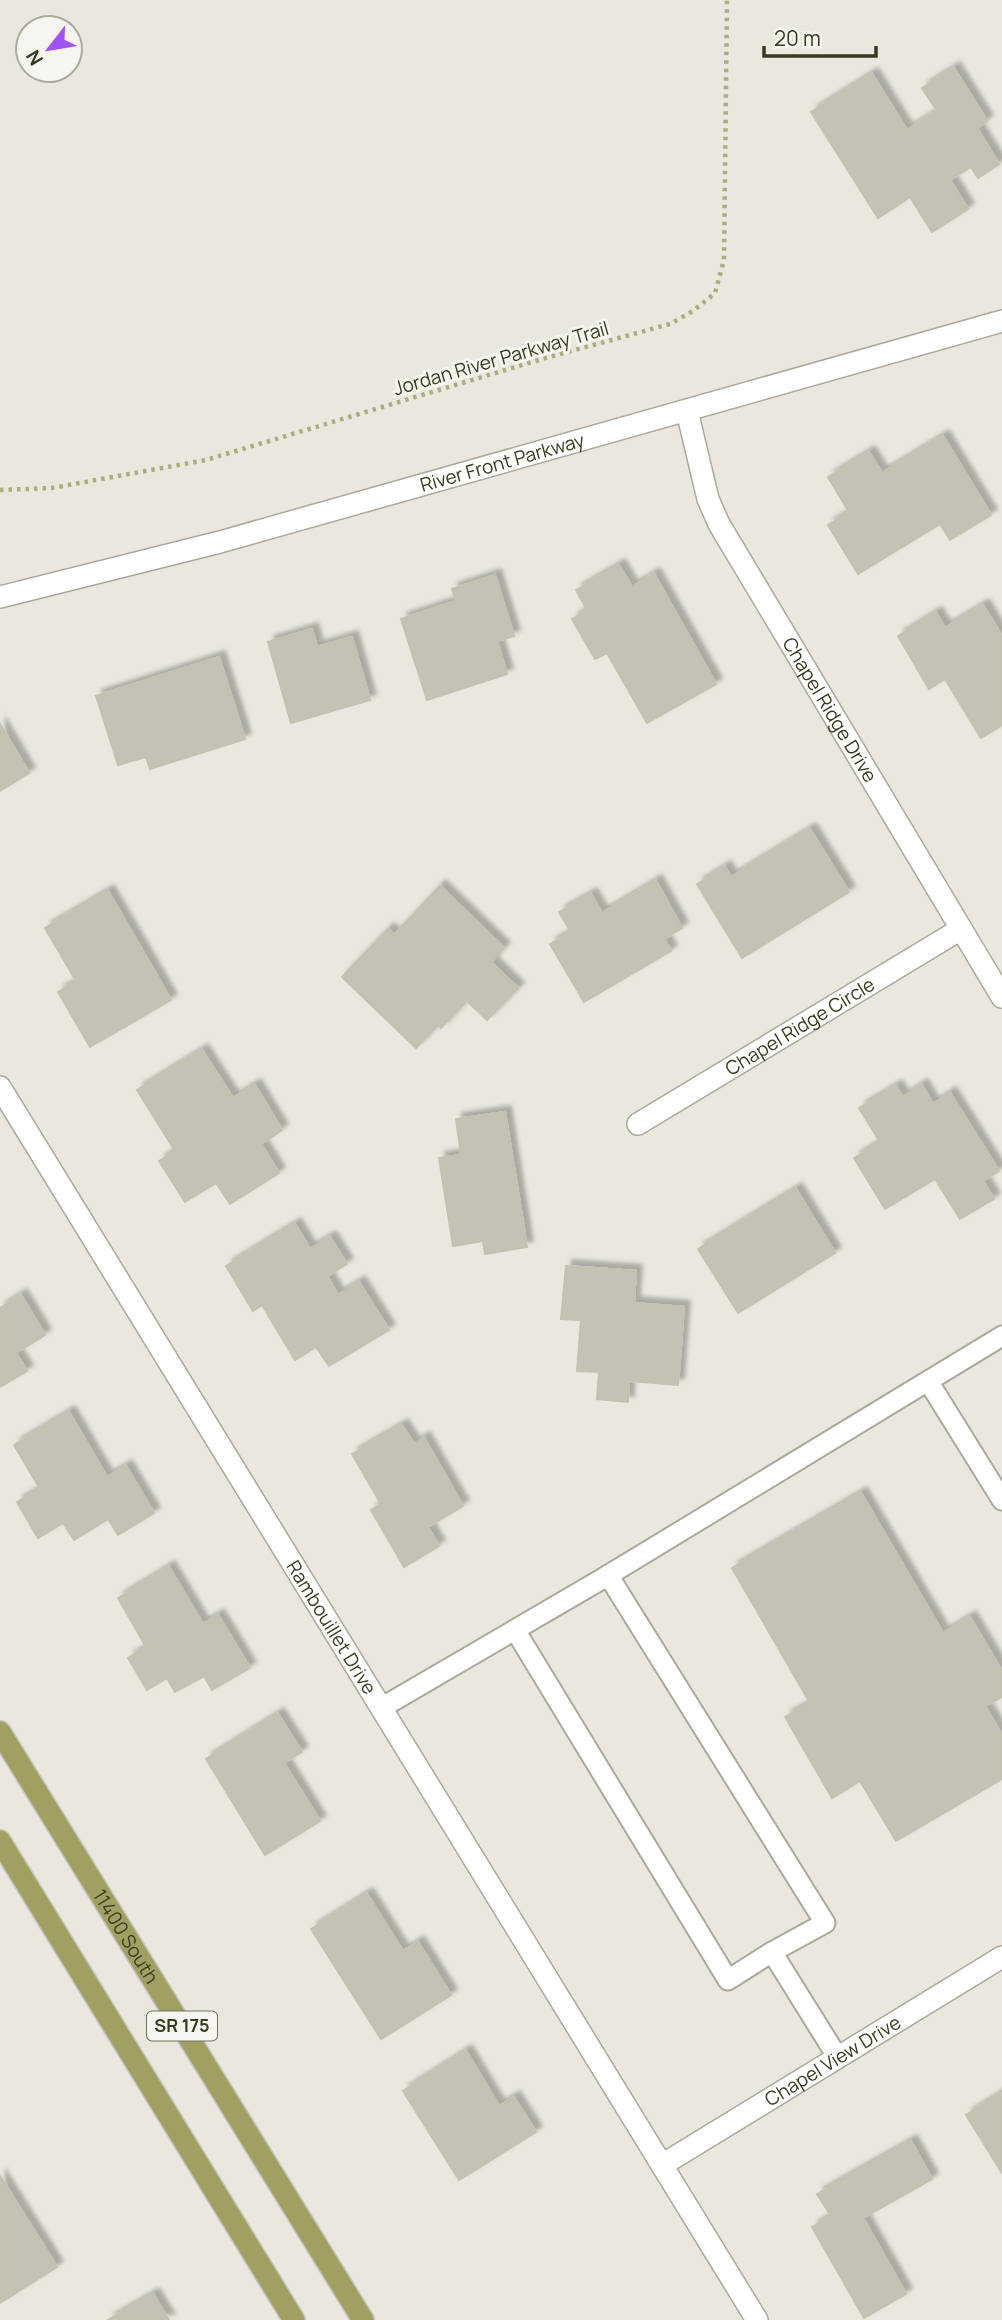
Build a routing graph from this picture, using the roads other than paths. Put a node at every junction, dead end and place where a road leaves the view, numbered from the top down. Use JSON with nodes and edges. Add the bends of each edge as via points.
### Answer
{"nodes":[{"id":1,"x":1002,"y":321,"type":"edge"},
{"id":2,"x":687,"y":411,"type":"junction"},
{"id":3,"x":0,"y":597,"type":"edge"},
{"id":4,"x":961,"y":929,"type":"junction"},
{"id":5,"x":1002,"y":997,"type":"edge"},
{"id":6,"x":0,"y":1087,"type":"edge"},
{"id":7,"x":638,"y":1124,"type":"dead end"},
{"id":8,"x":1002,"y":1336,"type":"edge"},
{"id":9,"x":928,"y":1381,"type":"junction"},
{"id":10,"x":1002,"y":1500,"type":"edge"},
{"id":11,"x":608,"y":1576,"type":"junction"},
{"id":12,"x":515,"y":1630,"type":"junction"},
{"id":13,"x":381,"y":1708,"type":"junction"},
{"id":14,"x":0,"y":1732,"type":"edge"},
{"id":15,"x":0,"y":1841,"type":"edge"},
{"id":16,"x":772,"y":1952,"type":"junction"},
{"id":17,"x":1002,"y":1957,"type":"edge"},
{"id":18,"x":838,"y":2057,"type":"junction"},
{"id":19,"x":662,"y":2165,"type":"junction"},
{"id":20,"x":294,"y":2320,"type":"edge"},
{"id":21,"x":363,"y":2320,"type":"edge"},
{"id":22,"x":757,"y":2320,"type":"edge"}],
"edges":[{"from":1,"to":2,"type":"street","name":"River Front Parkway"},
{"from":2,"to":3,"type":"street","name":"River Front Parkway","via":[[220,542]]},
{"from":2,"to":4,"type":"street","name":"Chapel Ridge Drive","via":[[708,499],[719,524]]},
{"from":4,"to":5,"type":"street","name":"Chapel Ridge Drive"},
{"from":4,"to":7,"type":"street","name":"Chapel Ridge Circle"},
{"from":6,"to":13,"type":"street","name":"Rambouillet Drive"},
{"from":8,"to":9,"type":"lane"},
{"from":9,"to":10,"type":"lane"},
{"from":9,"to":11,"type":"lane"},
{"from":11,"to":12,"type":"lane"},
{"from":11,"to":16,"type":"lane","via":[[825,1923]]},
{"from":12,"to":13,"type":"lane"},
{"from":12,"to":16,"type":"lane","via":[[728,1980]]},
{"from":13,"to":19,"type":"street","name":"Rambouillet Drive"},
{"from":14,"to":21,"type":"main road","name":"11400 South","number":"SR 175"},
{"from":15,"to":20,"type":"main road","number":"SR 175"},
{"from":16,"to":18,"type":"lane"},
{"from":17,"to":18,"type":"street","name":"Chapel View Drive"},
{"from":18,"to":19,"type":"street","name":"Chapel View Drive"},
{"from":19,"to":22,"type":"street","name":"Rambouillet Drive"}]}
